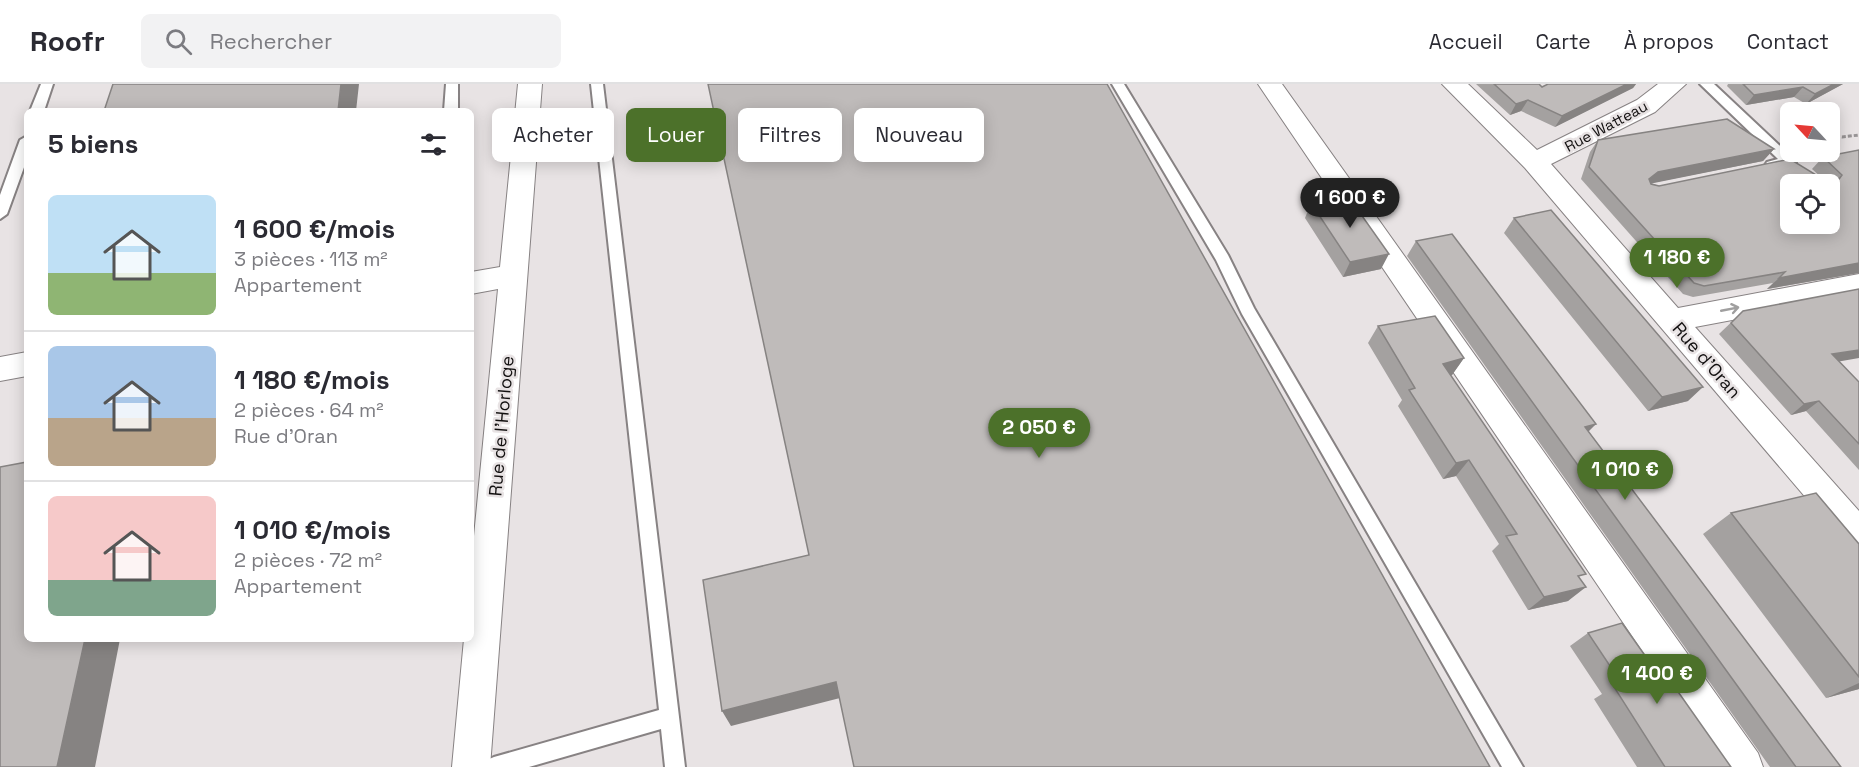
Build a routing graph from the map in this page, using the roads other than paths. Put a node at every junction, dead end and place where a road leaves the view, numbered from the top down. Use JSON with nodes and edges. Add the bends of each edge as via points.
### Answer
{"nodes":[{"id":1,"x":47,"y":84,"type":"edge"},
{"id":2,"x":452,"y":84,"type":"edge"},
{"id":3,"x":530,"y":84,"type":"edge"},
{"id":4,"x":597,"y":84,"type":"edge"},
{"id":5,"x":1118,"y":84,"type":"edge"},
{"id":6,"x":1270,"y":84,"type":"edge"},
{"id":7,"x":1454,"y":84,"type":"edge"},
{"id":8,"x":1674,"y":84,"type":"edge"},
{"id":9,"x":1706,"y":84,"type":"edge"},
{"id":10,"x":38,"y":108,"type":"edge"},
{"id":11,"x":450,"y":108,"type":"edge"},
{"id":12,"x":24,"y":148,"type":"edge"},
{"id":13,"x":1534,"y":162,"type":"junction"},
{"id":14,"x":1754,"y":169,"type":"edge"},
{"id":15,"x":0,"y":214,"type":"edge"},
{"id":16,"x":514,"y":275,"type":"junction"},
{"id":17,"x":474,"y":282,"type":"edge"},
{"id":18,"x":1859,"y":285,"type":"edge"},
{"id":19,"x":1673,"y":321,"type":"junction"},
{"id":20,"x":24,"y":365,"type":"edge"},
{"id":21,"x":0,"y":369,"type":"edge"},
{"id":22,"x":1859,"y":535,"type":"edge"},
{"id":23,"x":669,"y":717,"type":"junction"},
{"id":24,"x":471,"y":767,"type":"edge"},
{"id":25,"x":494,"y":767,"type":"edge"},
{"id":26,"x":675,"y":767,"type":"edge"},
{"id":27,"x":1512,"y":767,"type":"edge"},
{"id":28,"x":1744,"y":767,"type":"edge"}],
"edges":[{"from":1,"to":10,"type":"lane"},
{"from":2,"to":11,"type":"lane"},
{"from":3,"to":16,"type":"street","name":"Rue de l'Horloge"},
{"from":4,"to":23,"type":"lane"},
{"from":5,"to":27,"type":"lane","via":[[1223,259],[1247,310]]},
{"from":6,"to":28,"type":"street"},
{"from":7,"to":13,"type":"street","name":"Rue d'Oran"},
{"from":8,"to":13,"type":"street","name":"Rue Watteau","via":[[1646,106]]},
{"from":9,"to":14,"type":"lane","via":[[1789,162]]},
{"from":12,"to":15,"type":"lane"},
{"from":13,"to":19,"type":"street","name":"Rue d'Oran"},
{"from":16,"to":17,"type":"street"},
{"from":16,"to":24,"type":"street","name":"Rue de l'Horloge"},
{"from":19,"to":18,"type":"street","one_way":true},
{"from":19,"to":22,"type":"street","name":"Rue d'Oran"},
{"from":20,"to":21,"type":"street"},
{"from":23,"to":25,"type":"lane"},
{"from":23,"to":26,"type":"lane"}]}
